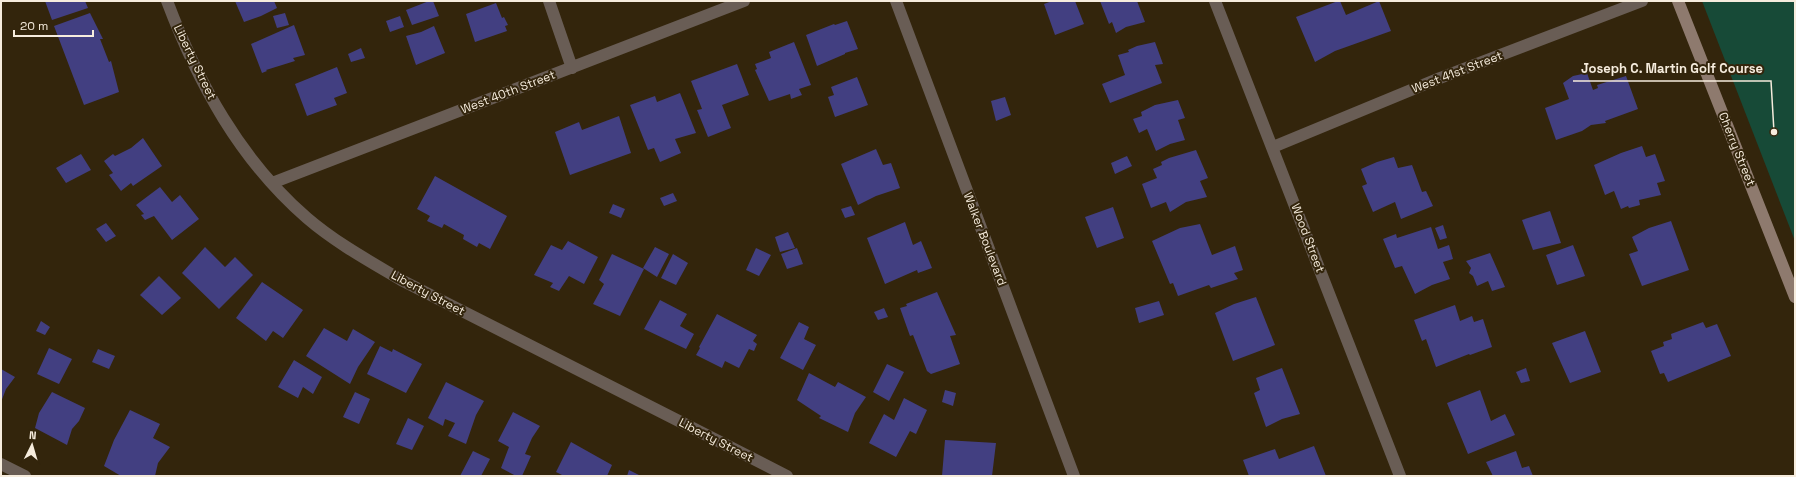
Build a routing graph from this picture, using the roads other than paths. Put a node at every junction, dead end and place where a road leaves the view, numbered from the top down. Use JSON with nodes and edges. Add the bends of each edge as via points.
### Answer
{"nodes":[{"id":1,"x":167,"y":1,"type":"edge"},
{"id":2,"x":549,"y":1,"type":"edge"},
{"id":3,"x":744,"y":1,"type":"edge"},
{"id":4,"x":896,"y":1,"type":"edge"},
{"id":5,"x":1215,"y":1,"type":"edge"},
{"id":6,"x":1642,"y":1,"type":"edge"},
{"id":7,"x":1678,"y":1,"type":"edge"},
{"id":8,"x":572,"y":68,"type":"junction"},
{"id":9,"x":1273,"y":147,"type":"junction"},
{"id":10,"x":272,"y":183,"type":"junction"},
{"id":11,"x":1795,"y":297,"type":"edge"},
{"id":12,"x":1,"y":464,"type":"edge"},
{"id":13,"x":25,"y":476,"type":"edge"},
{"id":14,"x":787,"y":476,"type":"edge"},
{"id":15,"x":1074,"y":476,"type":"edge"},
{"id":16,"x":1400,"y":476,"type":"edge"}],
"edges":[{"from":1,"to":10,"type":"street","name":"Liberty Street","via":[[190,57],[212,99],[243,148]]},
{"from":2,"to":8,"type":"street"},
{"from":3,"to":8,"type":"street","name":"West 40th Street"},
{"from":4,"to":15,"type":"street","name":"Walker Boulevard"},
{"from":5,"to":9,"type":"street","name":"Wood Street"},
{"from":6,"to":9,"type":"street","name":"West 41st Street","via":[[1440,78]]},
{"from":7,"to":11,"type":"street","name":"Cherry Street"},
{"from":8,"to":10,"type":"street","name":"West 40th Street"},
{"from":9,"to":16,"type":"street","name":"Wood Street"},
{"from":10,"to":14,"type":"street","name":"Liberty Street","via":[[319,226],[358,255],[403,281]]},
{"from":12,"to":13,"type":"street"}]}
